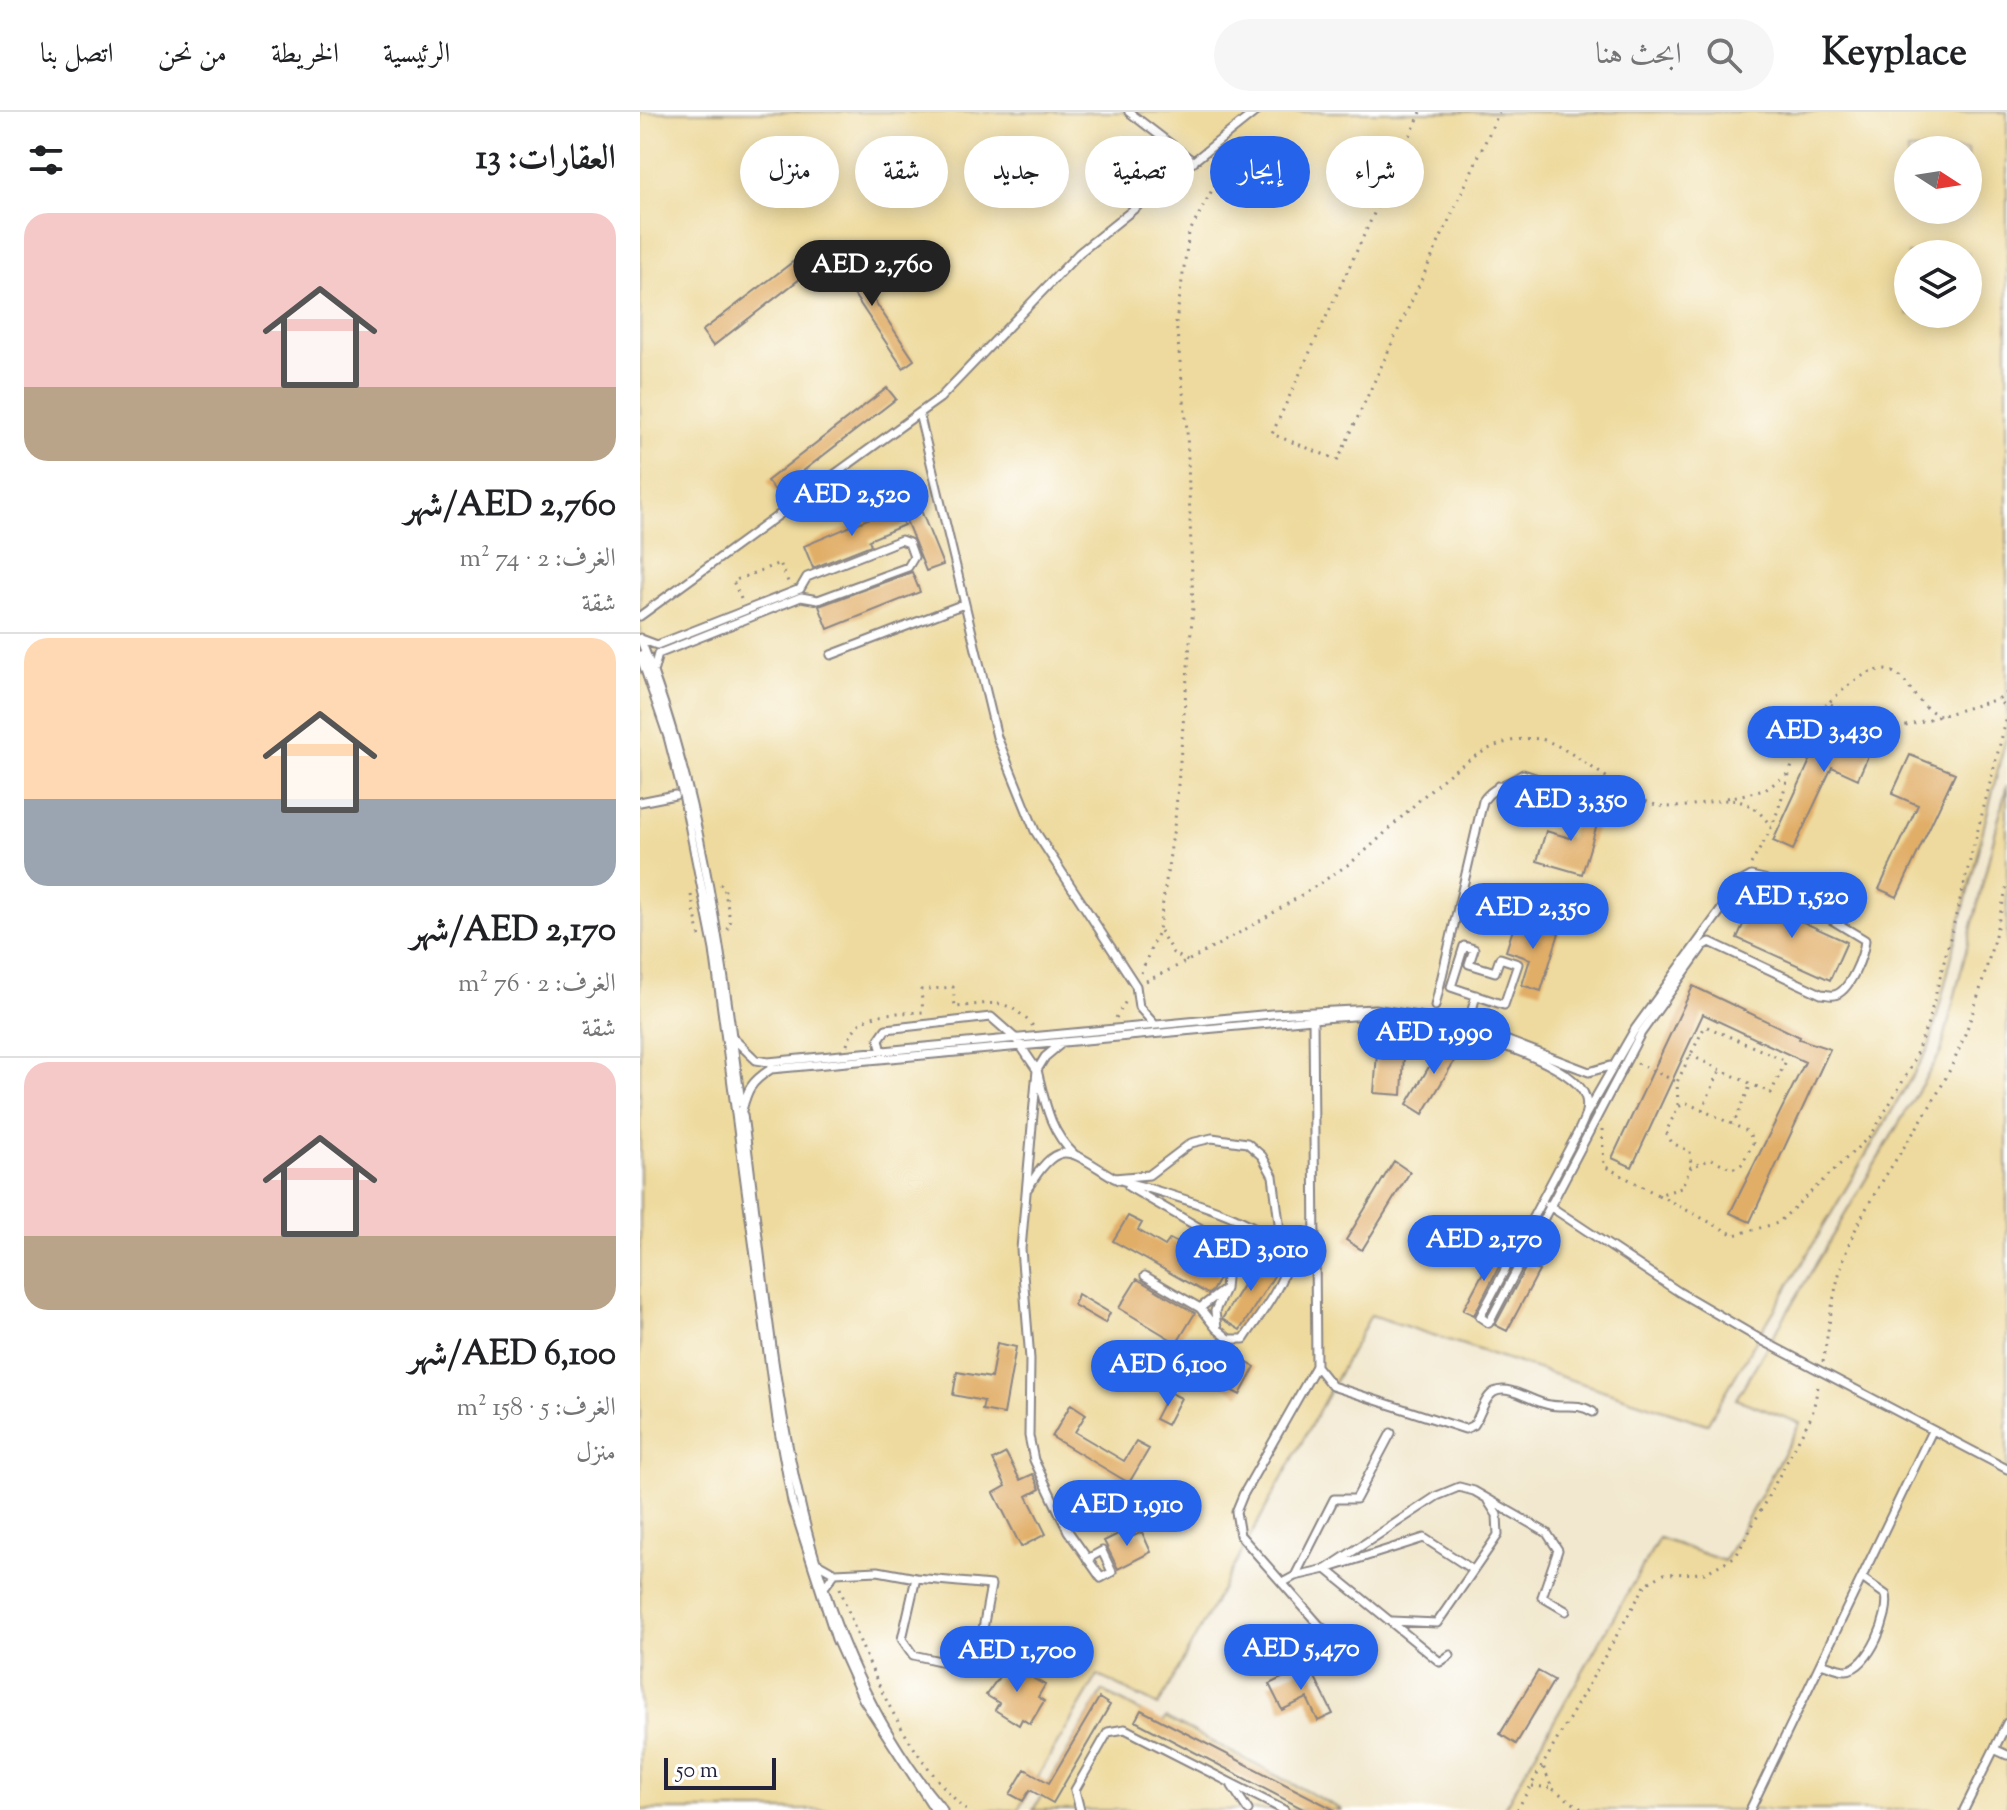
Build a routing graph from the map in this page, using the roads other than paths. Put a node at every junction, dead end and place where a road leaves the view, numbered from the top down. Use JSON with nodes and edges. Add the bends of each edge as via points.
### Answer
{"nodes":[{"id":1,"x":1129,"y":112,"type":"edge"},
{"id":2,"x":1254,"y":113,"type":"edge"},
{"id":3,"x":1160,"y":136,"type":"edge"},
{"id":4,"x":1194,"y":162,"type":"edge"},
{"id":5,"x":1136,"y":208,"type":"edge"},
{"id":6,"x":919,"y":413,"type":"junction"},
{"id":7,"x":964,"y":604,"type":"junction"},
{"id":8,"x":640,"y":616,"type":"edge"},
{"id":9,"x":640,"y":639,"type":"edge"},
{"id":10,"x":640,"y":655,"type":"edge"},
{"id":11,"x":831,"y":655,"type":"dead end"},
{"id":12,"x":654,"y":671,"type":"junction"},
{"id":13,"x":680,"y":782,"type":"junction"},
{"id":14,"x":1498,"y":786,"type":"junction"},
{"id":15,"x":675,"y":795,"type":"junction"},
{"id":16,"x":640,"y":802,"type":"edge"},
{"id":17,"x":685,"y":802,"type":"junction"},
{"id":18,"x":1476,"y":995,"type":"junction"},
{"id":19,"x":1435,"y":1006,"type":"junction"},
{"id":20,"x":1422,"y":1016,"type":"junction"},
{"id":21,"x":1313,"y":1018,"type":"junction"},
{"id":22,"x":1470,"y":1018,"type":"junction"},
{"id":23,"x":1438,"y":1019,"type":"junction"},
{"id":24,"x":1461,"y":1023,"type":"junction"},
{"id":25,"x":1155,"y":1025,"type":"junction"},
{"id":26,"x":725,"y":1028,"type":"junction"},
{"id":27,"x":1475,"y":1028,"type":"junction"},
{"id":28,"x":732,"y":1036,"type":"junction"},
{"id":29,"x":1064,"y":1041,"type":"junction"},
{"id":30,"x":1017,"y":1042,"type":"junction"},
{"id":31,"x":881,"y":1052,"type":"junction"},
{"id":32,"x":891,"y":1058,"type":"junction"},
{"id":33,"x":1613,"y":1064,"type":"junction"},
{"id":34,"x":1037,"y":1070,"type":"junction"},
{"id":35,"x":742,"y":1111,"type":"junction"},
{"id":36,"x":1585,"y":1116,"type":"junction"},
{"id":37,"x":738,"y":1124,"type":"junction"},
{"id":38,"x":1074,"y":1154,"type":"junction"},
{"id":39,"x":1114,"y":1178,"type":"junction"},
{"id":40,"x":1026,"y":1190,"type":"junction"},
{"id":41,"x":1547,"y":1204,"type":"junction"},
{"id":42,"x":1282,"y":1246,"type":"junction"},
{"id":43,"x":1145,"y":1276,"type":"dead end"},
{"id":44,"x":1225,"y":1289,"type":"junction"},
{"id":45,"x":1200,"y":1308,"type":"junction"},
{"id":46,"x":1217,"y":1329,"type":"junction"},
{"id":47,"x":1316,"y":1366,"type":"junction"},
{"id":48,"x":1593,"y":1412,"type":"dead end"},
{"id":49,"x":1932,"y":1431,"type":"junction"},
{"id":50,"x":1391,"y":1433,"type":"dead end"},
{"id":51,"x":2007,"y":1469,"type":"edge"},
{"id":52,"x":1487,"y":1500,"type":"junction"},
{"id":53,"x":1087,"y":1559,"type":"dead end"},
{"id":54,"x":819,"y":1564,"type":"junction"},
{"id":55,"x":1326,"y":1569,"type":"junction"},
{"id":56,"x":1473,"y":1570,"type":"junction"},
{"id":57,"x":835,"y":1573,"type":"junction"},
{"id":58,"x":1295,"y":1576,"type":"junction"},
{"id":59,"x":916,"y":1578,"type":"junction"},
{"id":60,"x":1862,"y":1578,"type":"junction"},
{"id":61,"x":1282,"y":1583,"type":"junction"},
{"id":62,"x":826,"y":1585,"type":"junction"},
{"id":63,"x":1566,"y":1611,"type":"dead end"},
{"id":64,"x":1390,"y":1621,"type":"junction"},
{"id":65,"x":1450,"y":1655,"type":"dead end"},
{"id":66,"x":1364,"y":1661,"type":"dead end"},
{"id":67,"x":1821,"y":1663,"type":"junction"},
{"id":68,"x":2007,"y":1723,"type":"edge"},
{"id":69,"x":1994,"y":1749,"type":"junction"},
{"id":70,"x":2007,"y":1755,"type":"edge"},
{"id":71,"x":1229,"y":1783,"type":"junction"},
{"id":72,"x":935,"y":1810,"type":"edge"},
{"id":73,"x":943,"y":1810,"type":"edge"},
{"id":74,"x":1080,"y":1810,"type":"edge"},
{"id":75,"x":1248,"y":1810,"type":"edge"},
{"id":76,"x":1284,"y":1810,"type":"edge"},
{"id":77,"x":1751,"y":1810,"type":"edge"},
{"id":78,"x":1964,"y":1810,"type":"edge"}],
"edges":[{"from":1,"to":3,"type":"lane"},
{"from":2,"to":4,"type":"lane"},
{"from":5,"to":6,"type":"lane","via":[[1079,253],[940,398]]},
{"from":6,"to":7,"type":"lane"},
{"from":6,"to":8,"type":"lane"},
{"from":7,"to":11,"type":"lane"},
{"from":7,"to":25,"type":"lane","via":[[997,737],[1035,831],[1136,986],[1139,1007]]},
{"from":9,"to":12,"type":"lane"},
{"from":9,"to":12,"type":"lane","via":[[657,645],[800,589],[807,577],[901,540],[909,543],[914,557],[908,567],[818,600],[801,597],[658,654]]},
{"from":10,"to":13,"type":"lane"},
{"from":12,"to":28,"type":"lane","via":[[693,812]]},
{"from":13,"to":15,"type":"lane"},
{"from":13,"to":17,"type":"lane"},
{"from":14,"to":14,"type":"lane","via":[[1564,809],[1569,796],[1565,788],[1523,774]]},
{"from":14,"to":19,"type":"lane","via":[[1483,801]]},
{"from":15,"to":16,"type":"lane"},
{"from":15,"to":17,"type":"lane"},
{"from":17,"to":26,"type":"lane"},
{"from":18,"to":18,"type":"lane","via":[[1451,987],[1464,946],[1474,949],[1469,964],[1495,972],[1500,958],[1518,964],[1504,1005]]},
{"from":18,"to":22,"type":"lane"},
{"from":19,"to":20,"type":"lane"},
{"from":19,"to":23,"type":"lane"},
{"from":20,"to":23,"type":"lane"},
{"from":20,"to":25,"type":"lane","via":[[1375,1009],[1324,1010]]},
{"from":21,"to":29,"type":"lane"},
{"from":21,"to":36,"type":"lane","via":[[1375,1016],[1459,1030],[1497,1043],[1578,1084],[1586,1100]]},
{"from":21,"to":47,"type":"lane"},
{"from":22,"to":24,"type":"lane"},
{"from":22,"to":27,"type":"lane"},
{"from":23,"to":24,"type":"lane"},
{"from":24,"to":27,"type":"lane"},
{"from":25,"to":30,"type":"lane"},
{"from":26,"to":28,"type":"lane"},
{"from":26,"to":37,"type":"lane"},
{"from":27,"to":33,"type":"lane","via":[[1589,1072]]},
{"from":28,"to":31,"type":"lane","via":[[756,1060],[768,1062]]},
{"from":28,"to":35,"type":"lane"},
{"from":29,"to":30,"type":"lane"},
{"from":29,"to":34,"type":"lane"},
{"from":30,"to":31,"type":"lane"},
{"from":30,"to":31,"type":"lane","via":[[991,1017],[886,1029],[879,1039]]},
{"from":30,"to":32,"type":"lane"},
{"from":30,"to":34,"type":"lane"},
{"from":31,"to":32,"type":"lane"},
{"from":32,"to":35,"type":"lane","via":[[771,1069],[753,1080]]},
{"from":33,"to":36,"type":"lane"},
{"from":33,"to":41,"type":"lane","via":[[1742,881],[1751,876],[1865,940],[1844,989],[1836,995],[1821,994],[1710,942],[1628,1058]]},
{"from":34,"to":38,"type":"lane","via":[[1050,1120]]},
{"from":34,"to":40,"type":"lane"},
{"from":35,"to":37,"type":"lane"},
{"from":35,"to":54,"type":"lane","via":[[784,1419],[798,1501]]},
{"from":36,"to":41,"type":"lane"},
{"from":37,"to":72,"type":"lane","via":[[792,1502],[836,1639],[863,1699]]},
{"from":38,"to":39,"type":"lane"},
{"from":38,"to":40,"type":"lane","via":[[1057,1153],[1044,1161]]},
{"from":39,"to":42,"type":"lane","via":[[1248,1223]]},
{"from":39,"to":42,"type":"lane","via":[[1149,1175],[1191,1143],[1212,1138],[1247,1143],[1273,1176]]},
{"from":39,"to":44,"type":"lane","via":[[1217,1238],[1227,1267]]},
{"from":40,"to":53,"type":"lane","via":[[1021,1249],[1030,1359],[1029,1436],[1034,1460]]},
{"from":41,"to":41,"type":"lane","via":[[1480,1317],[1489,1323]]},
{"from":41,"to":49,"type":"lane","via":[[1679,1292]]},
{"from":42,"to":46,"type":"lane","via":[[1287,1263],[1281,1279],[1244,1339],[1229,1339]]},
{"from":43,"to":45,"type":"lane"},
{"from":44,"to":45,"type":"lane"},
{"from":44,"to":46,"type":"lane","via":[[1215,1311]]},
{"from":45,"to":46,"type":"lane"},
{"from":47,"to":48,"type":"lane","via":[[1332,1386],[1465,1429],[1474,1425],[1496,1390]]},
{"from":47,"to":61,"type":"lane","via":[[1236,1512],[1240,1535]]},
{"from":49,"to":51,"type":"lane"},
{"from":49,"to":60,"type":"lane"},
{"from":50,"to":58,"type":"lane","via":[[1356,1499],[1334,1499]]},
{"from":52,"to":55,"type":"lane","via":[[1459,1487],[1437,1496]]},
{"from":52,"to":56,"type":"lane","via":[[1497,1515],[1498,1535]]},
{"from":52,"to":63,"type":"lane","via":[[1547,1533],[1558,1550],[1542,1597]]},
{"from":54,"to":57,"type":"lane"},
{"from":54,"to":62,"type":"lane"},
{"from":55,"to":56,"type":"lane","via":[[1424,1538]]},
{"from":55,"to":58,"type":"lane"},
{"from":55,"to":64,"type":"lane"},
{"from":56,"to":64,"type":"lane","via":[[1437,1623]]},
{"from":57,"to":59,"type":"lane","via":[[878,1571]]},
{"from":57,"to":62,"type":"lane"},
{"from":58,"to":61,"type":"lane"},
{"from":59,"to":59,"type":"lane","via":[[991,1585],[978,1656],[962,1666],[913,1655],[902,1639]]},
{"from":60,"to":67,"type":"lane"},
{"from":60,"to":67,"type":"lane","via":[[1886,1595],[1887,1614],[1859,1666],[1846,1670]]},
{"from":61,"to":66,"type":"lane","via":[[1320,1626]]},
{"from":62,"to":73,"type":"lane","via":[[869,1696]]},
{"from":64,"to":65,"type":"lane","via":[[1440,1662]]},
{"from":67,"to":77,"type":"lane"},
{"from":68,"to":69,"type":"lane"},
{"from":69,"to":70,"type":"lane"},
{"from":69,"to":78,"type":"lane"},
{"from":71,"to":74,"type":"lane","via":[[1125,1729],[1108,1732],[1075,1790]]},
{"from":71,"to":75,"type":"lane"},
{"from":71,"to":76,"type":"lane"}]}
